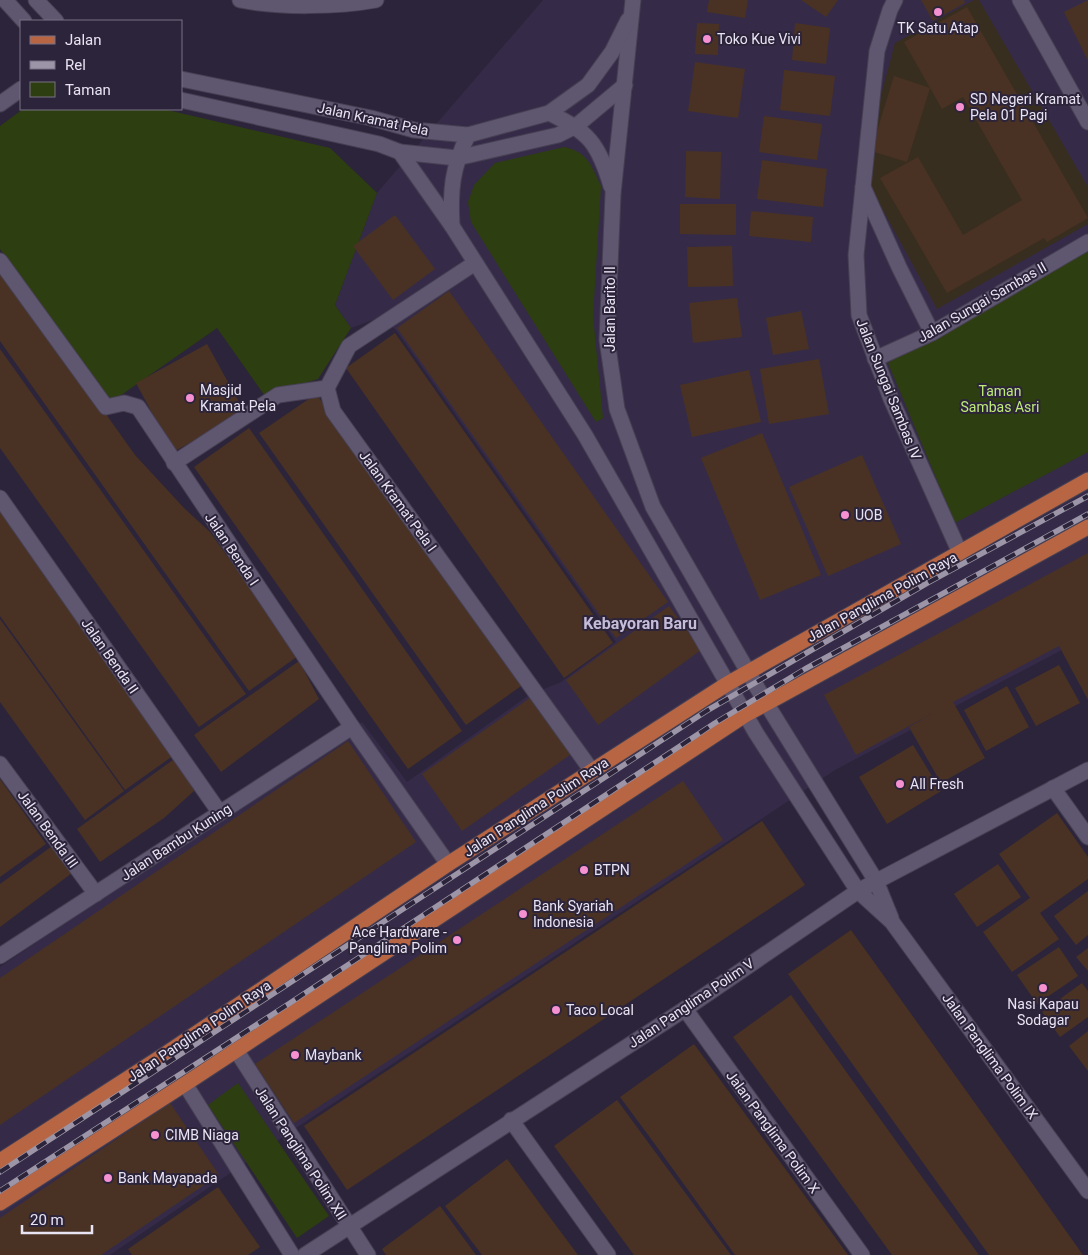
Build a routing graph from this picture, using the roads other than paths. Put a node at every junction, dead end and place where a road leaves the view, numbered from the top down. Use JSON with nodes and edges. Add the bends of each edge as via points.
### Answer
{"nodes":[{"id":1,"x":5,"y":0,"type":"edge"},
{"id":2,"x":36,"y":0,"type":"edge"},
{"id":3,"x":240,"y":0,"type":"edge"},
{"id":4,"x":376,"y":0,"type":"edge"},
{"id":5,"x":895,"y":0,"type":"edge"},
{"id":6,"x":1020,"y":0,"type":"edge"},
{"id":7,"x":264,"y":2,"type":"edge"},
{"id":8,"x":633,"y":5,"type":"edge"},
{"id":9,"x":23,"y":20,"type":"edge"},
{"id":10,"x":55,"y":20,"type":"edge"},
{"id":11,"x":182,"y":79,"type":"edge"},
{"id":12,"x":624,"y":85,"type":"junction"},
{"id":13,"x":20,"y":90,"type":"edge"},
{"id":14,"x":182,"y":100,"type":"edge"},
{"id":15,"x":0,"y":104,"type":"edge"},
{"id":16,"x":549,"y":113,"type":"junction"},
{"id":17,"x":1088,"y":122,"type":"edge"},
{"id":18,"x":576,"y":126,"type":"junction"},
{"id":19,"x":468,"y":134,"type":"junction"},
{"id":20,"x":400,"y":152,"type":"junction"},
{"id":21,"x":457,"y":158,"type":"junction"},
{"id":22,"x":862,"y":186,"type":"junction"},
{"id":23,"x":613,"y":194,"type":"junction"},
{"id":24,"x":452,"y":226,"type":"junction"},
{"id":25,"x":1088,"y":242,"type":"edge"},
{"id":26,"x":0,"y":261,"type":"edge"},
{"id":27,"x":475,"y":263,"type":"junction"},
{"id":28,"x":932,"y":333,"type":"junction"},
{"id":29,"x":875,"y":359,"type":"junction"},
{"id":30,"x":328,"y":388,"type":"junction"},
{"id":31,"x":174,"y":463,"type":"junction"},
{"id":32,"x":1088,"y":480,"type":"edge"},
{"id":33,"x":0,"y":498,"type":"edge"},
{"id":34,"x":1088,"y":527,"type":"edge"},
{"id":35,"x":960,"y":553,"type":"junction"},
{"id":36,"x":749,"y":672,"type":"junction"},
{"id":37,"x":727,"y":684,"type":"junction"},
{"id":38,"x":766,"y":702,"type":"junction"},
{"id":39,"x":745,"y":715,"type":"junction"},
{"id":40,"x":352,"y":727,"type":"junction"},
{"id":41,"x":0,"y":764,"type":"edge"},
{"id":42,"x":1088,"y":770,"type":"edge"},
{"id":43,"x":592,"y":771,"type":"junction"},
{"id":44,"x":1053,"y":788,"type":"junction"},
{"id":45,"x":220,"y":813,"type":"junction"},
{"id":46,"x":1088,"y":838,"type":"edge"},
{"id":47,"x":448,"y":864,"type":"junction"},
{"id":48,"x":876,"y":881,"type":"junction"},
{"id":49,"x":858,"y":891,"type":"junction"},
{"id":50,"x":96,"y":894,"type":"junction"},
{"id":51,"x":892,"y":922,"type":"junction"},
{"id":52,"x":0,"y":956,"type":"edge"},
{"id":53,"x":685,"y":1009,"type":"junction"},
{"id":54,"x":236,"y":1050,"type":"junction"},
{"id":55,"x":185,"y":1084,"type":"junction"},
{"id":56,"x":511,"y":1120,"type":"junction"},
{"id":57,"x":0,"y":1161,"type":"edge"},
{"id":58,"x":1088,"y":1191,"type":"edge"},
{"id":59,"x":0,"y":1203,"type":"edge"},
{"id":60,"x":348,"y":1226,"type":"junction"},
{"id":61,"x":292,"y":1255,"type":"edge"},
{"id":62,"x":305,"y":1255,"type":"edge"},
{"id":63,"x":368,"y":1255,"type":"edge"},
{"id":64,"x":608,"y":1255,"type":"edge"},
{"id":65,"x":862,"y":1255,"type":"edge"}],
"edges":[{"from":1,"to":9,"type":"street"},
{"from":2,"to":10,"type":"street"},
{"from":3,"to":7,"type":"street"},
{"from":4,"to":7,"type":"street","via":[[355,4]]},
{"from":5,"to":22,"type":"street","name":"Jalan Sungai Sambas IV","via":[[878,50]]},
{"from":6,"to":17,"type":"street"},
{"from":8,"to":12,"type":"street","name":"Jalan Barito II"},
{"from":8,"to":16,"type":"street","name":"Jalan Kramat Pela","via":[[612,52],[588,86]]},
{"from":11,"to":19,"type":"street","name":"Jalan Kramat Pela","via":[[371,118],[414,130]]},
{"from":12,"to":18,"type":"street","name":"Jalan Kramat Pela"},
{"from":12,"to":23,"type":"street","name":"Jalan Barito II"},
{"from":13,"to":15,"type":"street"},
{"from":14,"to":20,"type":"street","name":"Jalan Kramat Pela","via":[[379,144]]},
{"from":16,"to":18,"type":"street"},
{"from":16,"to":19,"type":"street","name":"Jalan Kramat Pela"},
{"from":18,"to":21,"type":"street","name":"Jalan Kramat Pela","via":[[558,135]]},
{"from":18,"to":23,"type":"street","via":[[591,140],[603,161]]},
{"from":19,"to":21,"type":"street"},
{"from":20,"to":21,"type":"street","name":"Jalan Kramat Pela"},
{"from":20,"to":24,"type":"street"},
{"from":21,"to":24,"type":"street","via":[[451,195]]},
{"from":22,"to":28,"type":"street"},
{"from":22,"to":29,"type":"street","name":"Jalan Sungai Sambas IV","via":[[856,255],[859,315]]},
{"from":23,"to":36,"type":"street","name":"Jalan Barito II","via":[[606,340],[617,409],[653,507]]},
{"from":24,"to":27,"type":"street"},
{"from":25,"to":28,"type":"street","name":"Jalan Sungai Sambas II"},
{"from":26,"to":31,"type":"street","name":"Jalan Benda I","via":[[106,407],[124,403],[138,407]]},
{"from":27,"to":30,"type":"street","via":[[349,346]]},
{"from":27,"to":37,"type":"street","via":[[585,435]]},
{"from":28,"to":29,"type":"street","name":"Jalan Sungai Sambas II"},
{"from":29,"to":35,"type":"street","name":"Jalan Sungai Sambas IV"},
{"from":30,"to":31,"type":"street","via":[[278,395]]},
{"from":30,"to":43,"type":"street","name":"Jalan Kramat Pela I","via":[[333,411]]},
{"from":31,"to":40,"type":"street","name":"Jalan Benda I"},
{"from":32,"to":35,"type":"main road","name":"Jalan Panglima Polim Raya"},
{"from":33,"to":45,"type":"street","name":"Jalan Benda II"},
{"from":34,"to":38,"type":"main road"},
{"from":35,"to":36,"type":"main road","name":"Jalan Panglima Polim Raya"},
{"from":36,"to":37,"type":"main road","name":"Jalan Panglima Polim Raya"},
{"from":36,"to":38,"type":"street","name":"Jalan Barito II"},
{"from":37,"to":39,"type":"street"},
{"from":37,"to":43,"type":"main road","name":"Jalan Panglima Polim Raya"},
{"from":38,"to":39,"type":"main road"},
{"from":38,"to":48,"type":"street","name":"Jalan Panglima Polim IX"},
{"from":39,"to":49,"type":"street","name":"Jalan Panglima Polim IX"},
{"from":39,"to":54,"type":"main road"},
{"from":40,"to":45,"type":"street","name":"Jalan Bambu Kuning"},
{"from":40,"to":47,"type":"street","name":"Jalan Benda I"},
{"from":41,"to":50,"type":"street","name":"Jalan Benda III"},
{"from":42,"to":44,"type":"street","name":"Jalan Panglima Polim V"},
{"from":43,"to":47,"type":"main road","name":"Jalan Panglima Polim Raya"},
{"from":44,"to":46,"type":"street"},
{"from":44,"to":48,"type":"street","name":"Jalan Panglima Polim V"},
{"from":45,"to":50,"type":"street","name":"Jalan Bambu Kuning"},
{"from":47,"to":57,"type":"main road","name":"Jalan Panglima Polim Raya","via":[[172,1050]]},
{"from":48,"to":49,"type":"street","name":"Jalan Panglima Polim V"},
{"from":48,"to":51,"type":"street","name":"Jalan Panglima Polim IX"},
{"from":49,"to":51,"type":"street","name":"Jalan Panglima Polim IX"},
{"from":49,"to":53,"type":"street","name":"Jalan Panglima Polim V"},
{"from":50,"to":52,"type":"street","name":"Jalan Bambu Kuning"},
{"from":51,"to":58,"type":"street","name":"Jalan Panglima Polim IX"},
{"from":53,"to":56,"type":"street","name":"Jalan Panglima Polim V"},
{"from":53,"to":65,"type":"street","name":"Jalan Panglima Polim X"},
{"from":54,"to":55,"type":"main road"},
{"from":54,"to":60,"type":"street","name":"Jalan Panglima Polim XII"},
{"from":55,"to":59,"type":"main road"},
{"from":55,"to":61,"type":"street"},
{"from":56,"to":60,"type":"street","name":"Jalan Panglima Polim V"},
{"from":56,"to":64,"type":"street"},
{"from":60,"to":62,"type":"street","name":"Jalan Panglima Polim V"},
{"from":60,"to":63,"type":"street","name":"Jalan Panglima Polim XII"}]}
